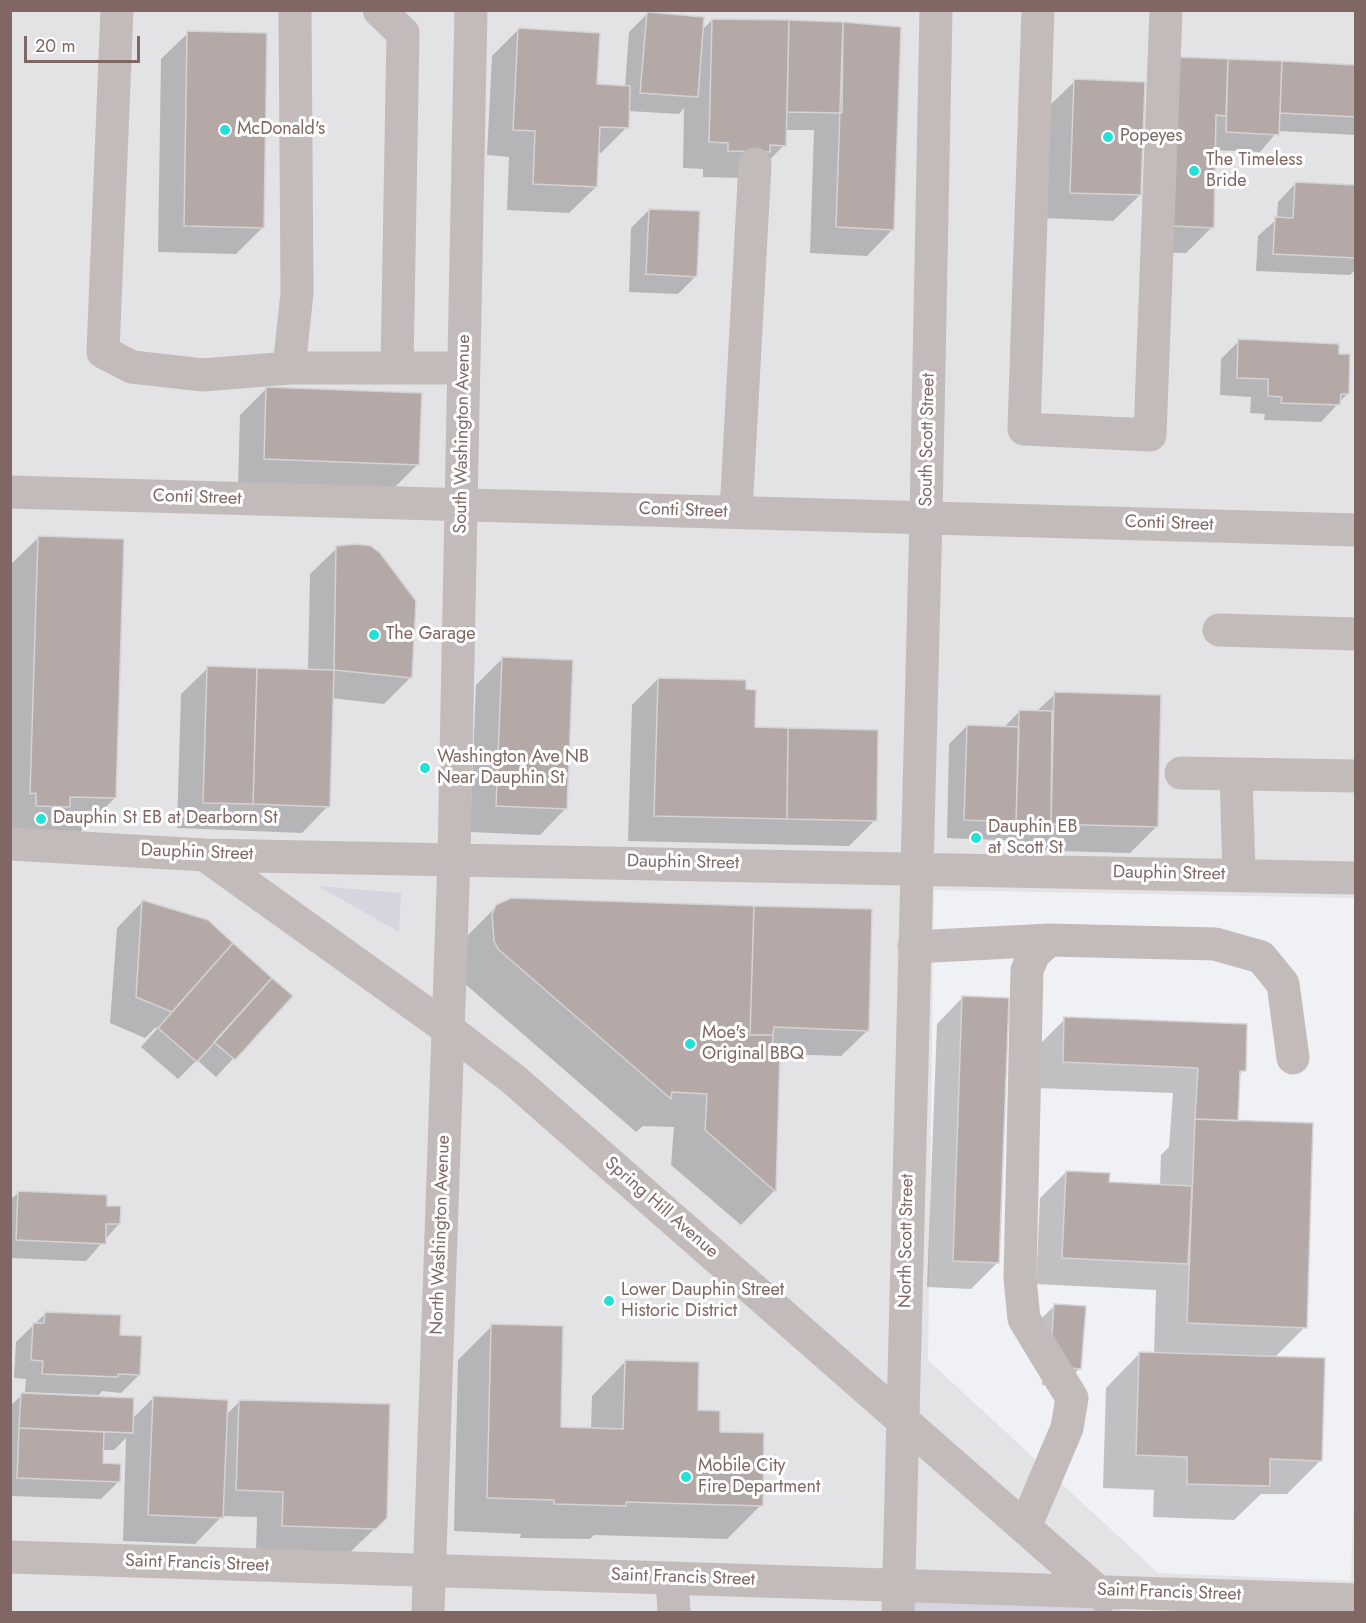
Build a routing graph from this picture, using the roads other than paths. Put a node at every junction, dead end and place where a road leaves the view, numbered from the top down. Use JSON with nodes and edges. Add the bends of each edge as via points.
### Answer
{"nodes":[{"id":1,"x":117,"y":10,"type":"edge"},
{"id":2,"x":295,"y":10,"type":"edge"},
{"id":3,"x":379,"y":10,"type":"edge"},
{"id":4,"x":471,"y":10,"type":"edge"},
{"id":5,"x":936,"y":10,"type":"edge"},
{"id":6,"x":1038,"y":10,"type":"edge"},
{"id":7,"x":1166,"y":10,"type":"edge"},
{"id":8,"x":755,"y":164,"type":"dead end"},
{"id":9,"x":289,"y":368,"type":"junction"},
{"id":10,"x":397,"y":368,"type":"junction"},
{"id":11,"x":464,"y":368,"type":"junction"},
{"id":12,"x":10,"y":492,"type":"edge"},
{"id":13,"x":462,"y":505,"type":"junction"},
{"id":14,"x":736,"y":512,"type":"junction"},
{"id":15,"x":926,"y":517,"type":"junction"},
{"id":16,"x":1356,"y":530,"type":"edge"},
{"id":17,"x":1219,"y":630,"type":"dead end"},
{"id":18,"x":1356,"y":633,"type":"edge"},
{"id":19,"x":1181,"y":773,"type":"dead end"},
{"id":20,"x":1236,"y":774,"type":"junction"},
{"id":21,"x":1356,"y":776,"type":"edge"},
{"id":22,"x":10,"y":844,"type":"edge"},
{"id":23,"x":205,"y":855,"type":"junction"},
{"id":24,"x":454,"y":858,"type":"junction"},
{"id":25,"x":917,"y":868,"type":"junction"},
{"id":26,"x":1239,"y":875,"type":"junction"},
{"id":27,"x":1356,"y":878,"type":"edge"},
{"id":28,"x":1049,"y":940,"type":"junction"},
{"id":29,"x":914,"y":947,"type":"junction"},
{"id":30,"x":448,"y":1029,"type":"junction"},
{"id":31,"x":1293,"y":1058,"type":"dead end"},
{"id":32,"x":903,"y":1419,"type":"junction"},
{"id":33,"x":1025,"y":1527,"type":"junction"},
{"id":34,"x":10,"y":1557,"type":"edge"},
{"id":35,"x":429,"y":1571,"type":"junction"},
{"id":36,"x":672,"y":1578,"type":"junction"},
{"id":37,"x":1097,"y":1591,"type":"junction"},
{"id":38,"x":899,"y":1598,"type":"edge"},
{"id":39,"x":1356,"y":1600,"type":"edge"},
{"id":40,"x":428,"y":1612,"type":"edge"},
{"id":41,"x":674,"y":1612,"type":"edge"},
{"id":42,"x":1122,"y":1612,"type":"edge"}],
"edges":[{"from":1,"to":9,"type":"street","via":[[104,352],[132,367],[202,375]]},
{"from":2,"to":9,"type":"street","via":[[297,293]]},
{"from":3,"to":10,"type":"street","via":[[403,33]]},
{"from":4,"to":11,"type":"street","name":"South Washington Avenue"},
{"from":5,"to":15,"type":"street","name":"South Scott Street"},
{"from":6,"to":7,"type":"street","via":[[1024,429],[1150,435]]},
{"from":8,"to":14,"type":"street"},
{"from":9,"to":10,"type":"street"},
{"from":10,"to":11,"type":"street"},
{"from":11,"to":13,"type":"street","name":"South Washington Avenue"},
{"from":12,"to":13,"type":"street","name":"Conti Street"},
{"from":13,"to":14,"type":"street","name":"Conti Street"},
{"from":13,"to":24,"type":"street","name":"South Washington Avenue"},
{"from":14,"to":15,"type":"street","name":"Conti Street"},
{"from":15,"to":16,"type":"street","name":"Conti Street"},
{"from":15,"to":25,"type":"street","name":"South Scott Street"},
{"from":17,"to":18,"type":"street"},
{"from":19,"to":20,"type":"street"},
{"from":20,"to":21,"type":"street"},
{"from":20,"to":26,"type":"street"},
{"from":22,"to":23,"type":"street","name":"Dauphin Street"},
{"from":23,"to":24,"type":"street","name":"Dauphin Street"},
{"from":23,"to":30,"type":"street","name":"Spring Hill Avenue"},
{"from":24,"to":25,"type":"street","name":"Dauphin Street"},
{"from":24,"to":30,"type":"street","name":"North Washington Avenue"},
{"from":25,"to":26,"type":"street","name":"Dauphin Street"},
{"from":25,"to":29,"type":"street","name":"North Scott Street"},
{"from":26,"to":27,"type":"street","name":"Dauphin Street"},
{"from":28,"to":29,"type":"street"},
{"from":28,"to":31,"type":"street","via":[[1215,944],[1261,957],[1283,984]]},
{"from":28,"to":33,"type":"street","via":[[1034,954],[1027,970],[1020,1278],[1024,1319],[1072,1398],[1067,1428]]},
{"from":29,"to":32,"type":"street","name":"North Scott Street"},
{"from":30,"to":32,"type":"street","name":"Spring Hill Avenue","via":[[522,1086]]},
{"from":30,"to":35,"type":"street","name":"North Washington Avenue"},
{"from":32,"to":33,"type":"street","name":"Spring Hill Avenue"},
{"from":32,"to":38,"type":"street","name":"North Scott Street"},
{"from":33,"to":37,"type":"street","name":"Spring Hill Avenue"},
{"from":34,"to":35,"type":"street","name":"Saint Francis Street"},
{"from":35,"to":36,"type":"street","name":"Saint Francis Street"},
{"from":35,"to":40,"type":"street","name":"North Washington Avenue"},
{"from":36,"to":38,"type":"street","name":"Saint Francis Street"},
{"from":36,"to":41,"type":"street"},
{"from":37,"to":38,"type":"street","name":"Saint Francis Street"},
{"from":37,"to":39,"type":"street","name":"Saint Francis Street"},
{"from":37,"to":42,"type":"street","name":"Spring Hill Avenue"}]}
